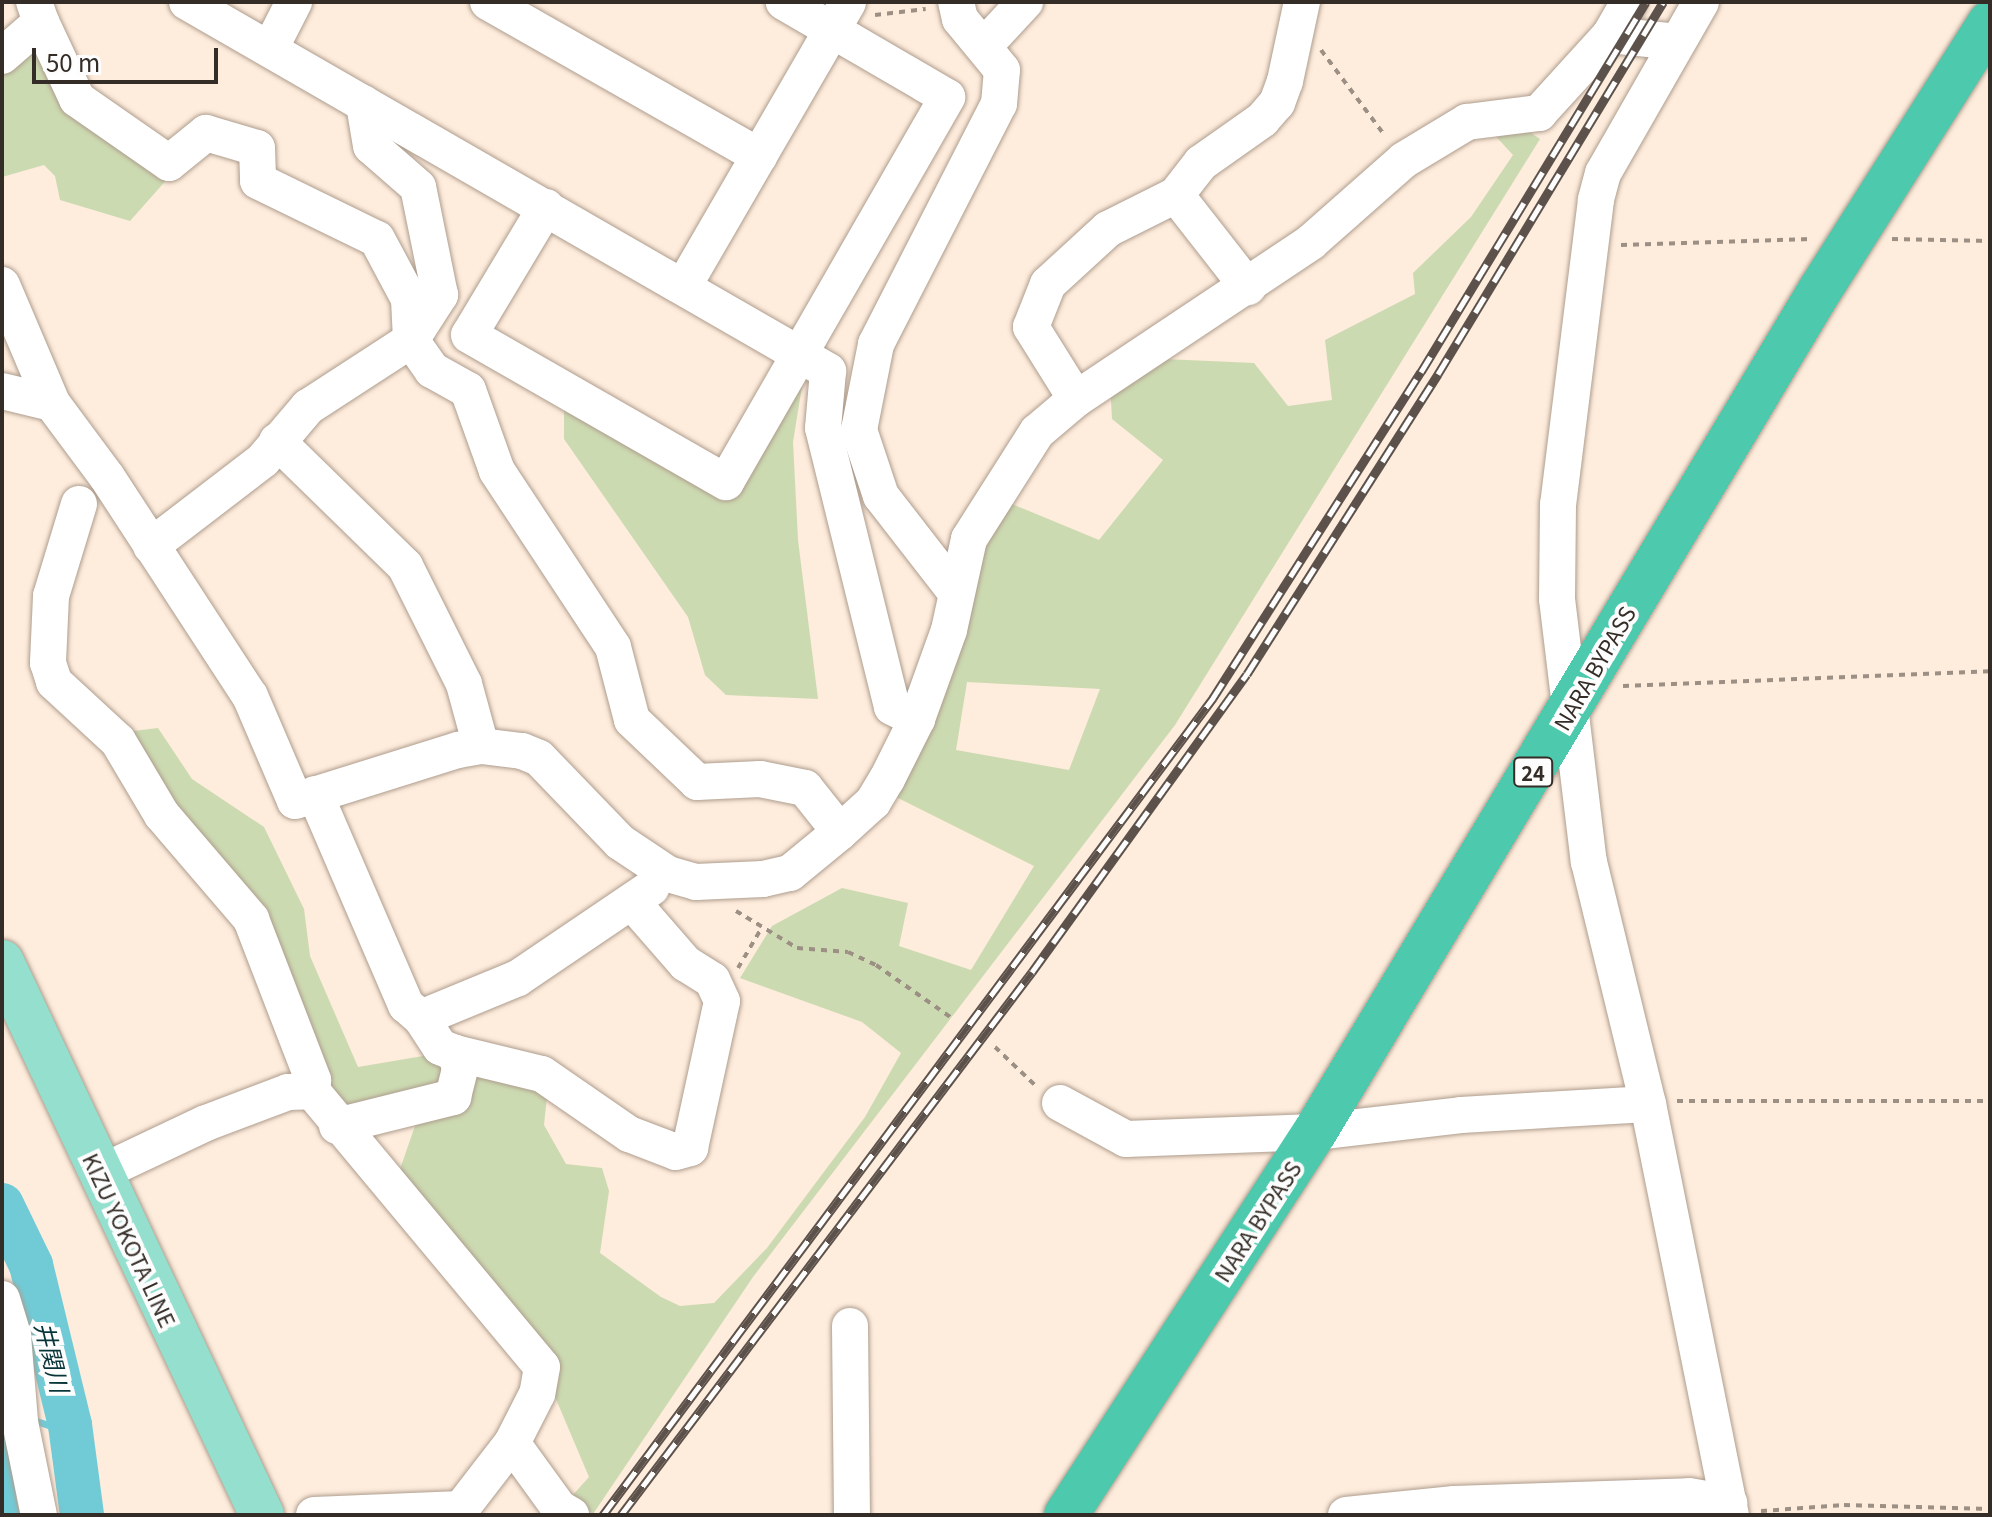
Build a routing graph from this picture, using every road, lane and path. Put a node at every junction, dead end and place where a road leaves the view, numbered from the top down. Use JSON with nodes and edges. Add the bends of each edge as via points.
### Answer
{"nodes":[{"id":1,"x":187,"y":2,"type":"edge"},
{"id":2,"x":294,"y":2,"type":"edge"},
{"id":3,"x":488,"y":2,"type":"edge"},
{"id":4,"x":784,"y":2,"type":"edge"},
{"id":5,"x":1025,"y":2,"type":"edge"},
{"id":6,"x":1629,"y":2,"type":"edge"},
{"id":7,"x":1701,"y":2,"type":"edge"},
{"id":8,"x":956,"y":4,"type":"edge"},
{"id":9,"x":1298,"y":6,"type":"edge"},
{"id":10,"x":38,"y":12,"type":"edge"},
{"id":11,"x":846,"y":16,"type":"edge"},
{"id":12,"x":1990,"y":22,"type":"edge"},
{"id":13,"x":1610,"y":35,"type":"junction"},
{"id":14,"x":1678,"y":42,"type":"junction"},
{"id":15,"x":985,"y":45,"type":"junction"},
{"id":16,"x":270,"y":49,"type":"junction"},
{"id":17,"x":2,"y":56,"type":"edge"},
{"id":18,"x":1342,"y":81,"type":"dead end"},
{"id":19,"x":364,"y":104,"type":"junction"},
{"id":20,"x":759,"y":156,"type":"junction"},
{"id":21,"x":1404,"y":160,"type":"junction"},
{"id":22,"x":1176,"y":195,"type":"junction"},
{"id":23,"x":546,"y":207,"type":"junction"},
{"id":24,"x":1857,"y":238,"type":"junction"},
{"id":25,"x":1990,"y":241,"type":"edge"},
{"id":26,"x":1590,"y":246,"type":"junction"},
{"id":27,"x":2,"y":285,"type":"edge"},
{"id":28,"x":683,"y":287,"type":"junction"},
{"id":29,"x":1248,"y":287,"type":"junction"},
{"id":30,"x":411,"y":340,"type":"junction"},
{"id":31,"x":799,"y":354,"type":"junction"},
{"id":32,"x":2,"y":391,"type":"edge"},
{"id":33,"x":1076,"y":399,"type":"junction"},
{"id":34,"x":52,"y":403,"type":"junction"},
{"id":35,"x":277,"y":441,"type":"junction"},
{"id":36,"x":79,"y":504,"type":"dead end"},
{"id":37,"x":151,"y":546,"type":"junction"},
{"id":38,"x":954,"y":590,"type":"junction"},
{"id":39,"x":1990,"y":671,"type":"edge"},
{"id":40,"x":1574,"y":701,"type":"junction"},
{"id":41,"x":917,"y":719,"type":"junction"},
{"id":42,"x":481,"y":746,"type":"junction"},
{"id":43,"x":315,"y":794,"type":"junction"},
{"id":44,"x":840,"y":832,"type":"junction"},
{"id":45,"x":682,"y":878,"type":"junction"},
{"id":46,"x":633,"y":903,"type":"junction"},
{"id":47,"x":761,"y":929,"type":"junction"},
{"id":48,"x":2,"y":962,"type":"edge"},
{"id":49,"x":717,"y":990,"type":"junction"},
{"id":50,"x":421,"y":1018,"type":"junction"},
{"id":51,"x":953,"y":1019,"type":"dead end"},
{"id":52,"x":995,"y":1047,"type":"dead end"},
{"id":53,"x":455,"y":1053,"type":"junction"},
{"id":54,"x":312,"y":1091,"type":"junction"},
{"id":55,"x":1990,"y":1101,"type":"edge"},
{"id":56,"x":1060,"y":1103,"type":"joint"},
{"id":57,"x":1648,"y":1104,"type":"junction"},
{"id":58,"x":337,"y":1126,"type":"junction"},
{"id":59,"x":1315,"y":1132,"type":"junction"},
{"id":60,"x":98,"y":1174,"type":"junction"},
{"id":61,"x":2,"y":1299,"type":"edge"},
{"id":62,"x":850,"y":1326,"type":"dead end"},
{"id":63,"x":512,"y":1443,"type":"junction"},
{"id":64,"x":1730,"y":1509,"type":"edge"},
{"id":65,"x":1990,"y":1509,"type":"edge"},
{"id":66,"x":470,"y":1512,"type":"edge"},
{"id":67,"x":561,"y":1513,"type":"edge"},
{"id":68,"x":39,"y":1515,"type":"edge"},
{"id":69,"x":262,"y":1515,"type":"edge"},
{"id":70,"x":314,"y":1515,"type":"edge"},
{"id":71,"x":852,"y":1515,"type":"edge"},
{"id":72,"x":1066,"y":1515,"type":"edge"},
{"id":73,"x":1346,"y":1515,"type":"edge"}],
"edges":[{"from":1,"to":16,"type":"street"},
{"from":2,"to":16,"type":"street"},
{"from":3,"to":20,"type":"street"},
{"from":4,"to":11,"type":"street"},
{"from":5,"to":15,"type":"street"},
{"from":6,"to":13,"type":"street"},
{"from":7,"to":14,"type":"street"},
{"from":8,"to":11,"type":"path"},
{"from":8,"to":15,"type":"street","via":[[960,19]]},
{"from":9,"to":22,"type":"street","via":[[1277,103],[1262,120],[1201,163]]},
{"from":10,"to":17,"type":"street"},
{"from":10,"to":30,"type":"street","via":[[77,99],[169,163],[206,133],[257,148],[258,181],[377,239],[409,299]]},
{"from":11,"to":20,"type":"street"},
{"from":11,"to":31,"type":"street","via":[[947,97]]},
{"from":12,"to":24,"type":"highway","name":"NARA BYPASS","number":"24"},
{"from":13,"to":14,"type":"street"},
{"from":13,"to":21,"type":"street","via":[[1539,113],[1467,122]]},
{"from":14,"to":26,"type":"street","via":[[1603,173]]},
{"from":15,"to":38,"type":"street","via":[[1002,70],[999,104],[876,344],[859,430],[881,496]]},
{"from":16,"to":19,"type":"street"},
{"from":18,"to":21,"type":"path"},
{"from":19,"to":23,"type":"street"},
{"from":19,"to":30,"type":"street","via":[[371,146],[418,187],[440,295]]},
{"from":20,"to":28,"type":"street"},
{"from":21,"to":29,"type":"street","via":[[1311,242]]},
{"from":22,"to":29,"type":"street"},
{"from":22,"to":33,"type":"street","via":[[1108,229],[1048,284],[1031,327]]},
{"from":23,"to":28,"type":"street"},
{"from":23,"to":31,"type":"street","via":[[469,335],[726,482]]},
{"from":24,"to":25,"type":"path"},
{"from":24,"to":26,"type":"path"},
{"from":24,"to":40,"type":"highway","name":"NARA BYPASS","number":"24","via":[[1820,290]]},
{"from":26,"to":40,"type":"street","via":[[1558,504],[1557,599]]},
{"from":27,"to":34,"type":"street"},
{"from":28,"to":31,"type":"street"},
{"from":29,"to":33,"type":"street"},
{"from":30,"to":35,"type":"street","via":[[308,407]]},
{"from":30,"to":44,"type":"street","via":[[432,370],[468,390],[497,471],[613,647],[632,720],[697,782],[760,779],[805,788]]},
{"from":31,"to":41,"type":"street","via":[[828,371],[823,428],[892,707]]},
{"from":32,"to":34,"type":"street"},
{"from":33,"to":38,"type":"street","via":[[1037,432],[1012,471],[969,539]]},
{"from":34,"to":37,"type":"street"},
{"from":35,"to":37,"type":"street","via":[[263,460]]},
{"from":35,"to":42,"type":"street","via":[[405,566],[464,684]]},
{"from":36,"to":54,"type":"street","via":[[51,596],[48,663],[54,682],[118,741],[162,815],[251,919],[313,1080]]},
{"from":37,"to":43,"type":"street","via":[[250,696],[295,801]]},
{"from":38,"to":41,"type":"street","via":[[949,630]]},
{"from":39,"to":40,"type":"path"},
{"from":40,"to":57,"type":"street","via":[[1589,862]]},
{"from":40,"to":59,"type":"highway","name":"NARA BYPASS","number":"24"},
{"from":41,"to":44,"type":"street","via":[[873,802]]},
{"from":42,"to":43,"type":"street"},
{"from":42,"to":45,"type":"street","via":[[539,758],[620,842]]},
{"from":43,"to":50,"type":"street","via":[[406,1005]]},
{"from":44,"to":45,"type":"street","via":[[790,873],[763,879]]},
{"from":45,"to":46,"type":"street"},
{"from":45,"to":47,"type":"path"},
{"from":46,"to":49,"type":"street","via":[[686,964],[712,980]]},
{"from":46,"to":50,"type":"street","via":[[518,978]]},
{"from":47,"to":49,"type":"path","via":[[730,983]]},
{"from":47,"to":51,"type":"path","via":[[797,948],[848,952],[876,965]]},
{"from":48,"to":60,"type":"main road","name":"KIZU YOKOTA LINE"},
{"from":49,"to":53,"type":"street","via":[[722,1001],[690,1148],[676,1152],[629,1134],[542,1074]]},
{"from":50,"to":53,"type":"street","via":[[440,1047]]},
{"from":52,"to":56,"type":"path"},
{"from":53,"to":58,"type":"street","via":[[458,1086],[444,1103]]},
{"from":54,"to":58,"type":"street"},
{"from":54,"to":60,"type":"street","via":[[288,1092],[206,1123]]},
{"from":55,"to":57,"type":"path","via":[[1697,1099]]},
{"from":56,"to":59,"type":"street","via":[[1126,1139]]},
{"from":57,"to":59,"type":"street","via":[[1461,1115]]},
{"from":57,"to":64,"type":"street"},
{"from":58,"to":63,"type":"street","via":[[542,1367],[537,1394]]},
{"from":59,"to":72,"type":"highway","name":"NARA BYPASS","number":"24"},
{"from":60,"to":69,"type":"main road","name":"KIZU YOKOTA LINE"},
{"from":61,"to":68,"type":"street","via":[[13,1336],[19,1414]]},
{"from":62,"to":71,"type":"street"},
{"from":63,"to":66,"type":"street"},
{"from":63,"to":67,"type":"street"},
{"from":64,"to":65,"type":"path"},
{"from":64,"to":73,"type":"street","via":[[1689,1496],[1454,1504]]},
{"from":66,"to":70,"type":"street"}]}
